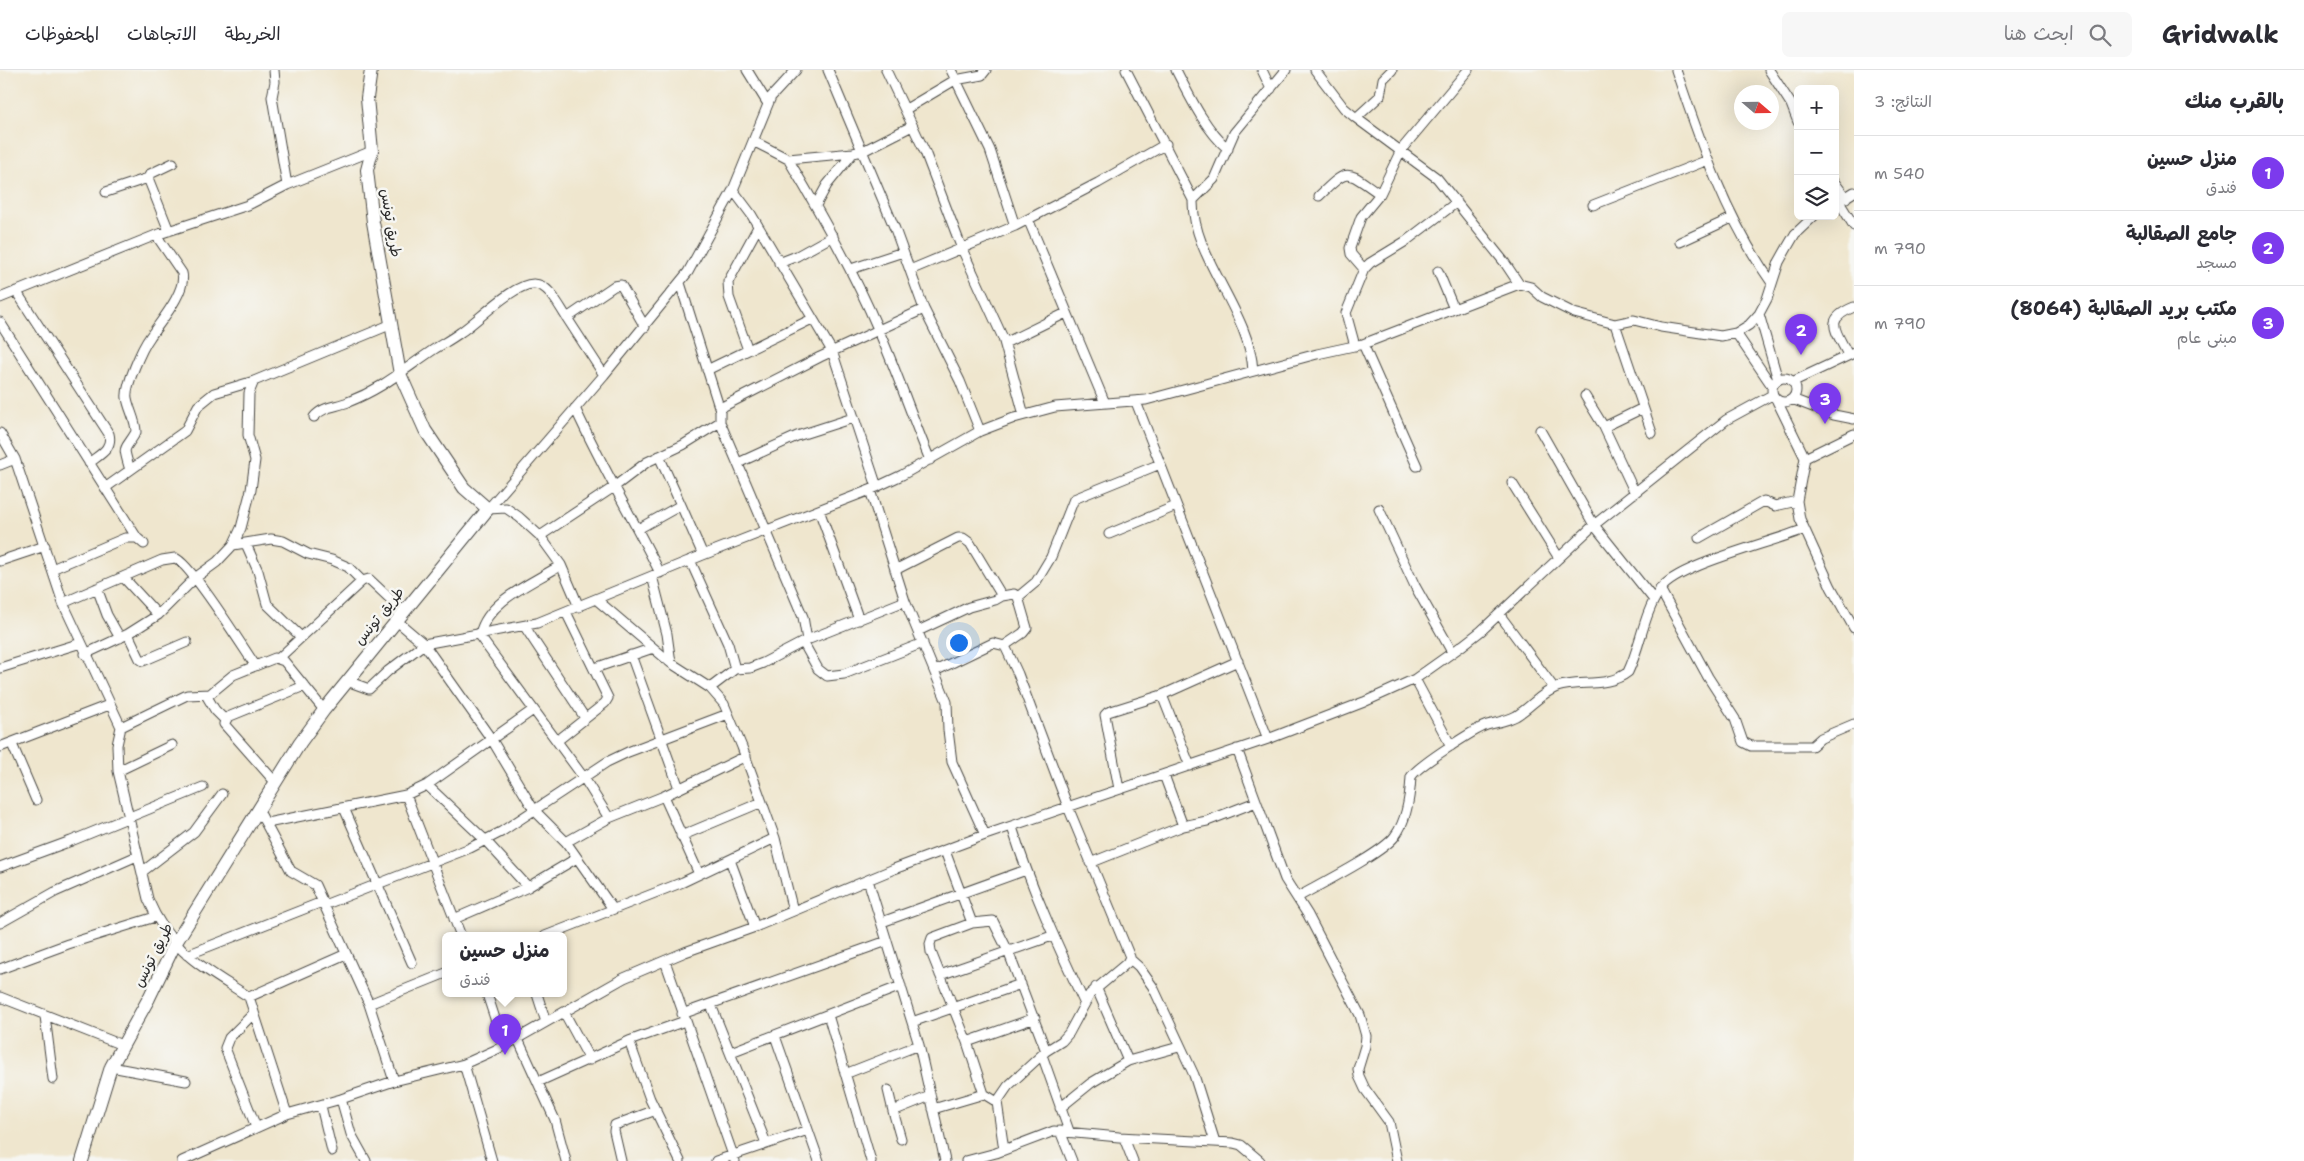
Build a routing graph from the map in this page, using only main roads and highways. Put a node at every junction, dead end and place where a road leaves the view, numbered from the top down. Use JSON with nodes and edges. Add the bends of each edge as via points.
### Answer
{"nodes":[{"id":1,"x":371,"y":70,"type":"edge"},
{"id":2,"x":82,"y":1161,"type":"edge"}],
"edges":[{"from":1,"to":2,"type":"main road","name":"طريق تونس","via":[[368,98],[372,151],[367,170],[400,374],[425,430],[464,488],[488,509],[300,743],[175,944],[122,1045]]}]}
